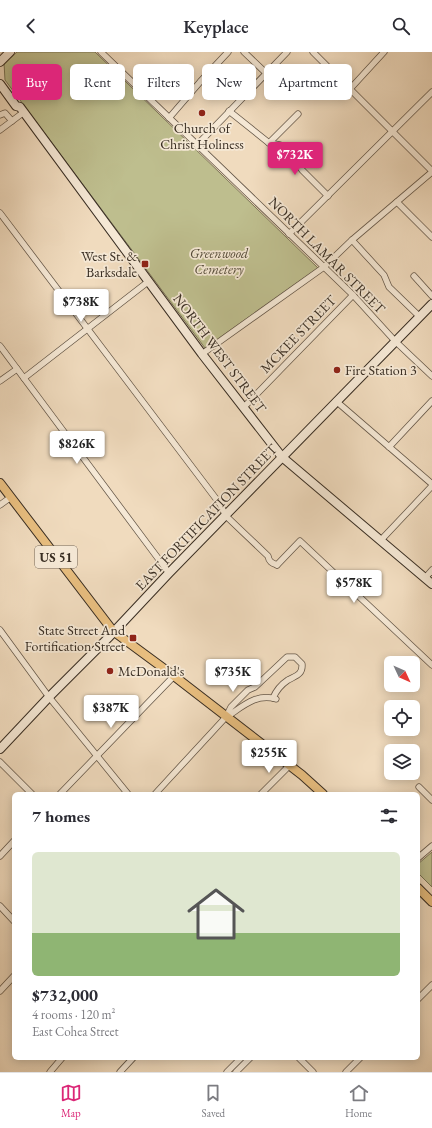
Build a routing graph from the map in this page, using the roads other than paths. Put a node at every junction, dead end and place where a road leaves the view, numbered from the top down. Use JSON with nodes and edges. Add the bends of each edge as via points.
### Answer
{"nodes":[{"id":1,"x":101,"y":52,"type":"edge"},
{"id":2,"x":228,"y":52,"type":"edge"},
{"id":3,"x":244,"y":52,"type":"edge"},
{"id":4,"x":287,"y":52,"type":"edge"},
{"id":5,"x":313,"y":52,"type":"edge"},
{"id":6,"x":383,"y":52,"type":"edge"},
{"id":7,"x":275,"y":64,"type":"edge"},
{"id":8,"x":325,"y":64,"type":"edge"},
{"id":9,"x":264,"y":71,"type":"edge"},
{"id":10,"x":264,"y":75,"type":"edge"},
{"id":11,"x":0,"y":79,"type":"edge"},
{"id":12,"x":352,"y":87,"type":"edge"},
{"id":13,"x":352,"y":91,"type":"edge"},
{"id":14,"x":432,"y":92,"type":"edge"},
{"id":15,"x":22,"y":110,"type":"junction"},
{"id":16,"x":229,"y":111,"type":"junction"},
{"id":17,"x":298,"y":114,"type":"dead end"},
{"id":18,"x":0,"y":115,"type":"edge"},
{"id":19,"x":169,"y":118,"type":"junction"},
{"id":20,"x":12,"y":121,"type":"junction"},
{"id":21,"x":0,"y":130,"type":"edge"},
{"id":22,"x":393,"y":132,"type":"junction"},
{"id":23,"x":269,"y":143,"type":"junction"},
{"id":24,"x":197,"y":145,"type":"junction"},
{"id":25,"x":432,"y":171,"type":"edge"},
{"id":26,"x":328,"y":196,"type":"junction"},
{"id":27,"x":397,"y":202,"type":"junction"},
{"id":28,"x":0,"y":213,"type":"edge"},
{"id":29,"x":289,"y":234,"type":"junction"},
{"id":30,"x":432,"y":237,"type":"edge"},
{"id":31,"x":352,"y":240,"type":"junction"},
{"id":32,"x":324,"y":268,"type":"junction"},
{"id":33,"x":414,"y":276,"type":"dead end"},
{"id":34,"x":149,"y":281,"type":"junction"},
{"id":35,"x":353,"y":295,"type":"junction"},
{"id":36,"x":432,"y":296,"type":"edge"},
{"id":37,"x":432,"y":304,"type":"edge"},
{"id":38,"x":420,"y":317,"type":"junction"},
{"id":39,"x":87,"y":329,"type":"junction"},
{"id":40,"x":395,"y":341,"type":"junction"},
{"id":41,"x":0,"y":346,"type":"edge"},
{"id":42,"x":202,"y":354,"type":"junction"},
{"id":43,"x":17,"y":369,"type":"junction"},
{"id":44,"x":432,"y":376,"type":"edge"},
{"id":45,"x":24,"y":378,"type":"junction"},
{"id":46,"x":0,"y":382,"type":"edge"},
{"id":47,"x":336,"y":401,"type":"junction"},
{"id":48,"x":432,"y":401,"type":"edge"},
{"id":49,"x":244,"y":407,"type":"junction"},
{"id":50,"x":389,"y":447,"type":"junction"},
{"id":51,"x":282,"y":457,"type":"junction"},
{"id":52,"x":0,"y":483,"type":"edge"},
{"id":53,"x":432,"y":485,"type":"edge"},
{"id":54,"x":11,"y":497,"type":"junction"},
{"id":55,"x":0,"y":505,"type":"edge"},
{"id":56,"x":226,"y":516,"type":"junction"},
{"id":57,"x":380,"y":540,"type":"junction"},
{"id":58,"x":432,"y":570,"type":"edge"},
{"id":59,"x":169,"y":573,"type":"junction"},
{"id":60,"x":425,"y":578,"type":"junction"},
{"id":61,"x":432,"y":584,"type":"edge"},
{"id":62,"x":0,"y":630,"type":"edge"},
{"id":63,"x":113,"y":631,"type":"junction"},
{"id":64,"x":432,"y":665,"type":"edge"},
{"id":65,"x":174,"y":676,"type":"junction"},
{"id":66,"x":49,"y":697,"type":"junction"},
{"id":67,"x":226,"y":717,"type":"junction"},
{"id":68,"x":0,"y":749,"type":"edge"},
{"id":69,"x":97,"y":756,"type":"junction"},
{"id":70,"x":0,"y":762,"type":"edge"},
{"id":71,"x":289,"y":766,"type":"junction"},
{"id":72,"x":419,"y":787,"type":"dead end"},
{"id":73,"x":30,"y":792,"type":"edge"},
{"id":74,"x":62,"y":792,"type":"edge"},
{"id":75,"x":126,"y":792,"type":"edge"},
{"id":76,"x":157,"y":792,"type":"edge"},
{"id":77,"x":263,"y":792,"type":"edge"},
{"id":78,"x":321,"y":792,"type":"edge"},
{"id":79,"x":432,"y":800,"type":"edge"},
{"id":80,"x":12,"y":843,"type":"edge"},
{"id":81,"x":432,"y":846,"type":"edge"},
{"id":82,"x":0,"y":856,"type":"edge"},
{"id":83,"x":420,"y":856,"type":"edge"},
{"id":84,"x":420,"y":890,"type":"edge"},
{"id":85,"x":432,"y":902,"type":"edge"},
{"id":86,"x":0,"y":906,"type":"edge"},
{"id":87,"x":12,"y":919,"type":"edge"},
{"id":88,"x":12,"y":978,"type":"edge"},
{"id":89,"x":432,"y":985,"type":"edge"},
{"id":90,"x":0,"y":991,"type":"edge"},
{"id":91,"x":420,"y":997,"type":"edge"},
{"id":92,"x":60,"y":1060,"type":"edge"},
{"id":93,"x":131,"y":1060,"type":"edge"},
{"id":94,"x":240,"y":1060,"type":"edge"},
{"id":95,"x":248,"y":1060,"type":"edge"},
{"id":96,"x":301,"y":1060,"type":"edge"},
{"id":97,"x":358,"y":1060,"type":"edge"},
{"id":98,"x":235,"y":1070,"type":"edge"},
{"id":99,"x":50,"y":1072,"type":"edge"},
{"id":100,"x":120,"y":1072,"type":"edge"},
{"id":101,"x":227,"y":1072,"type":"edge"},
{"id":102,"x":313,"y":1072,"type":"edge"},
{"id":103,"x":346,"y":1072,"type":"edge"}],
"edges":[{"from":1,"to":19,"type":"street","name":"NORTH LAMAR STREET"},
{"from":2,"to":19,"type":"street"},
{"from":3,"to":9,"type":"street"},
{"from":4,"to":7,"type":"street"},
{"from":5,"to":8,"type":"street"},
{"from":6,"to":12,"type":"street"},
{"from":10,"to":16,"type":"street"},
{"from":11,"to":15,"type":"street","name":"NORTH WEST STREET","via":[[20,102]]},
{"from":13,"to":22,"type":"street"},
{"from":14,"to":22,"type":"street"},
{"from":15,"to":20,"type":"street"},
{"from":15,"to":34,"type":"street","name":"NORTH WEST STREET"},
{"from":16,"to":23,"type":"street"},
{"from":16,"to":24,"type":"street"},
{"from":17,"to":23,"type":"street"},
{"from":18,"to":20,"type":"street","via":[[6,113]]},
{"from":19,"to":24,"type":"street","name":"NORTH LAMAR STREET"},
{"from":20,"to":21,"type":"street"},
{"from":22,"to":25,"type":"street"},
{"from":22,"to":26,"type":"street"},
{"from":23,"to":26,"type":"street","via":[[280,145]]},
{"from":24,"to":29,"type":"street","name":"NORTH LAMAR STREET"},
{"from":25,"to":27,"type":"street"},
{"from":26,"to":29,"type":"street"},
{"from":27,"to":30,"type":"street"},
{"from":27,"to":31,"type":"street"},
{"from":28,"to":39,"type":"street"},
{"from":29,"to":32,"type":"street","name":"NORTH LAMAR STREET"},
{"from":31,"to":32,"type":"street"},
{"from":31,"to":38,"type":"street","via":[[384,275],[389,287]]},
{"from":32,"to":35,"type":"street","name":"NORTH LAMAR STREET"},
{"from":32,"to":42,"type":"street"},
{"from":33,"to":36,"type":"street"},
{"from":34,"to":39,"type":"street"},
{"from":34,"to":42,"type":"street","name":"NORTH WEST STREET"},
{"from":35,"to":40,"type":"street","name":"NORTH LAMAR STREET"},
{"from":35,"to":49,"type":"street","name":"MCKEE STREET"},
{"from":37,"to":38,"type":"street","name":"EAST FORTIFICATION STREET"},
{"from":38,"to":40,"type":"street","name":"EAST FORTIFICATION STREET"},
{"from":39,"to":45,"type":"street"},
{"from":39,"to":56,"type":"street","via":[[220,504]]},
{"from":40,"to":44,"type":"street","name":"NORTH LAMAR STREET"},
{"from":40,"to":47,"type":"street","name":"EAST FORTIFICATION STREET"},
{"from":41,"to":43,"type":"street"},
{"from":42,"to":49,"type":"street","name":"NORTH WEST STREET"},
{"from":43,"to":45,"type":"street"},
{"from":43,"to":46,"type":"street"},
{"from":45,"to":59,"type":"street"},
{"from":47,"to":50,"type":"street"},
{"from":47,"to":51,"type":"street","name":"EAST FORTIFICATION STREET"},
{"from":48,"to":50,"type":"street"},
{"from":49,"to":51,"type":"street","name":"NORTH WEST STREET"},
{"from":50,"to":53,"type":"street"},
{"from":51,"to":56,"type":"street","name":"EAST FORTIFICATION STREET"},
{"from":51,"to":57,"type":"street","name":"NORTH WEST STREET"},
{"from":52,"to":54,"type":"main road","number":"US 51"},
{"from":53,"to":57,"type":"street"},
{"from":54,"to":55,"type":"street"},
{"from":54,"to":63,"type":"main road","number":"US 51"},
{"from":56,"to":59,"type":"street","name":"EAST FORTIFICATION STREET"},
{"from":56,"to":64,"type":"street","via":[[268,556],[269,560],[278,565],[300,541]]},
{"from":57,"to":60,"type":"street","name":"NORTH WEST STREET"},
{"from":58,"to":60,"type":"street"},
{"from":59,"to":63,"type":"street","name":"EAST FORTIFICATION STREET"},
{"from":60,"to":61,"type":"street","name":"NORTH WEST STREET"},
{"from":62,"to":66,"type":"street"},
{"from":63,"to":65,"type":"main road","number":"US 51"},
{"from":63,"to":66,"type":"street","name":"EAST FORTIFICATION STREET"},
{"from":65,"to":67,"type":"main road","number":"US 51"},
{"from":65,"to":69,"type":"street"},
{"from":66,"to":68,"type":"street","name":"EAST FORTIFICATION STREET"},
{"from":66,"to":69,"type":"street"},
{"from":67,"to":67,"type":"street","via":[[248,702],[260,698],[275,698],[275,693],[301,671],[302,664],[295,657],[287,657],[255,687],[248,690],[231,707]]},
{"from":67,"to":71,"type":"main road","number":"US 51"},
{"from":67,"to":76,"type":"street"},
{"from":69,"to":74,"type":"street"},
{"from":69,"to":75,"type":"street"},
{"from":70,"to":73,"type":"street"},
{"from":71,"to":77,"type":"street"},
{"from":71,"to":78,"type":"main road","number":"US 51"},
{"from":72,"to":79,"type":"street"},
{"from":80,"to":82,"type":"street"},
{"from":81,"to":83,"type":"street"},
{"from":84,"to":85,"type":"main road"},
{"from":86,"to":87,"type":"street"},
{"from":88,"to":90,"type":"street"},
{"from":89,"to":91,"type":"street"},
{"from":92,"to":99,"type":"street"},
{"from":93,"to":100,"type":"street"},
{"from":94,"to":98,"type":"street"},
{"from":95,"to":98,"type":"street"},
{"from":96,"to":102,"type":"street"},
{"from":97,"to":103,"type":"street"},
{"from":98,"to":101,"type":"street"}]}
